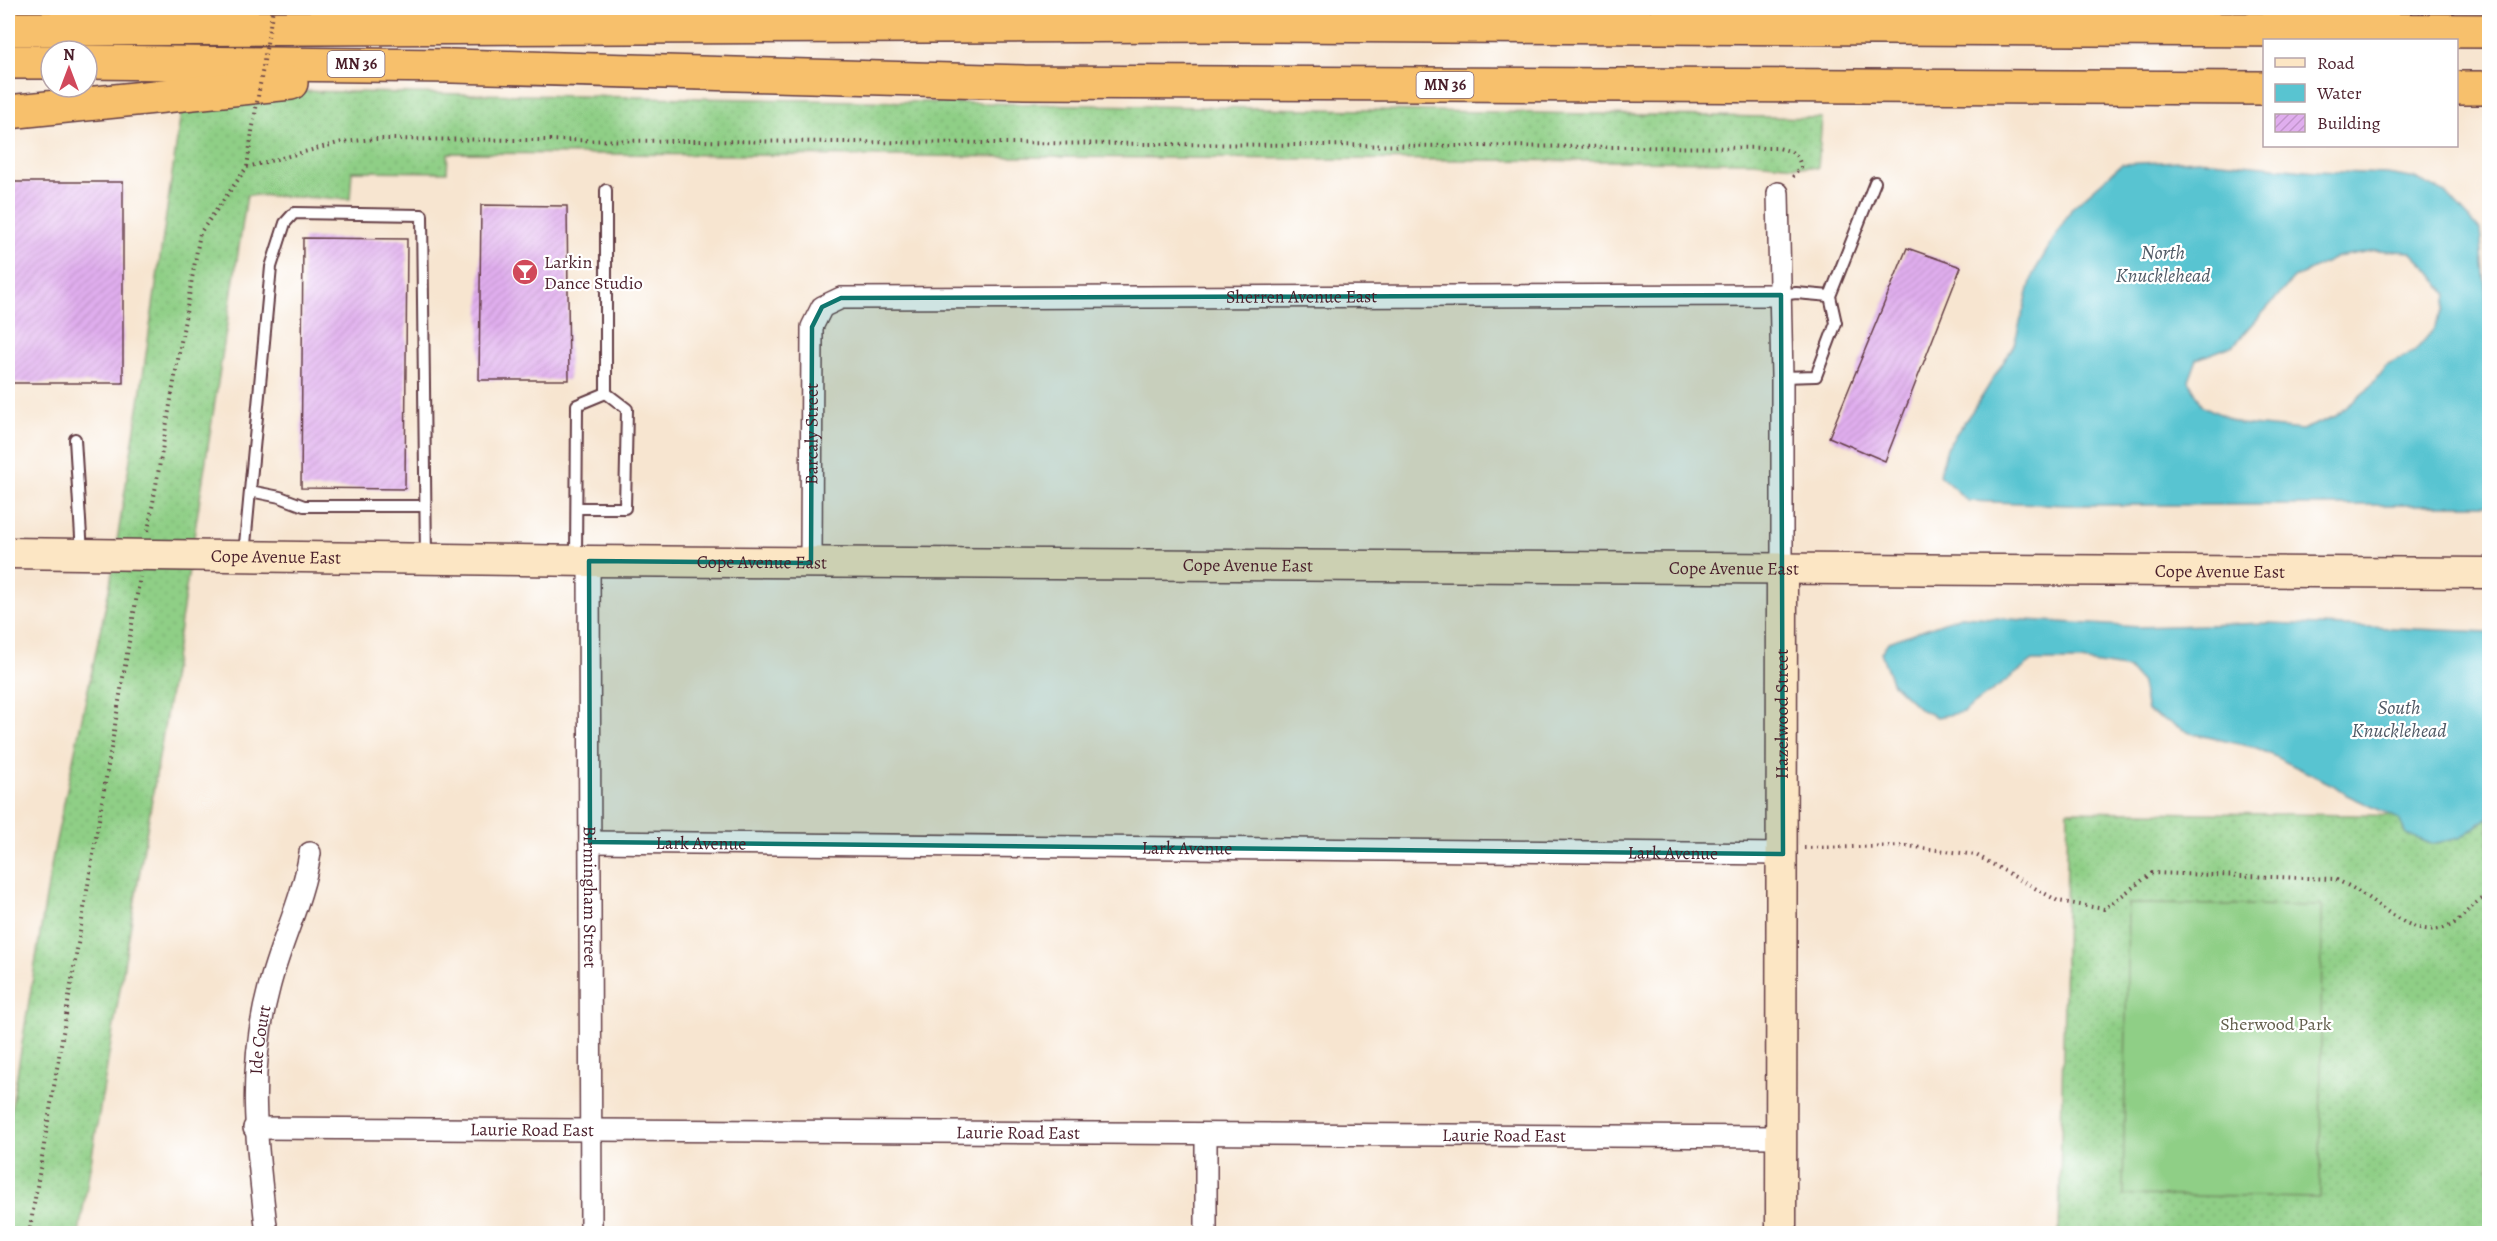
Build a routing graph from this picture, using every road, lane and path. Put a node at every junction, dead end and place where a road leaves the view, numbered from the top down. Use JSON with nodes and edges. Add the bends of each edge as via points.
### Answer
{"nodes":[{"id":1,"x":273,"y":8,"type":"edge"},
{"id":2,"x":319,"y":8,"type":"edge"},
{"id":3,"x":510,"y":27,"type":"junction"},
{"id":4,"x":8,"y":29,"type":"edge"},
{"id":5,"x":2490,"y":31,"type":"edge"},
{"id":6,"x":8,"y":62,"type":"edge"},
{"id":7,"x":39,"y":62,"type":"edge"},
{"id":8,"x":99,"y":62,"type":"edge"},
{"id":9,"x":625,"y":71,"type":"junction"},
{"id":10,"x":2263,"y":88,"type":"edge"},
{"id":11,"x":2458,"y":88,"type":"edge"},
{"id":12,"x":2490,"y":88,"type":"edge"},
{"id":13,"x":8,"y":112,"type":"edge"},
{"id":14,"x":247,"y":166,"type":"junction"},
{"id":15,"x":1875,"y":182,"type":"dead end"},
{"id":16,"x":606,"y":190,"type":"dead end"},
{"id":17,"x":1778,"y":193,"type":"joint"},
{"id":18,"x":1781,"y":295,"type":"junction"},
{"id":19,"x":1830,"y":296,"type":"junction"},
{"id":20,"x":822,"y":307,"type":"joint"},
{"id":21,"x":1782,"y":377,"type":"junction"},
{"id":22,"x":606,"y":393,"type":"junction"},
{"id":23,"x":75,"y":438,"type":"dead end"},
{"id":24,"x":250,"y":491,"type":"junction"},
{"id":25,"x":425,"y":506,"type":"junction"},
{"id":26,"x":577,"y":508,"type":"junction"},
{"id":27,"x":8,"y":553,"type":"edge"},
{"id":28,"x":82,"y":554,"type":"junction"},
{"id":29,"x":144,"y":554,"type":"junction"},
{"id":30,"x":244,"y":555,"type":"junction"},
{"id":31,"x":426,"y":558,"type":"junction"},
{"id":32,"x":582,"y":561,"type":"junction"},
{"id":33,"x":811,"y":563,"type":"junction"},
{"id":34,"x":1782,"y":570,"type":"junction"},
{"id":35,"x":2490,"y":573,"type":"edge"},
{"id":36,"x":590,"y":842,"type":"junction"},
{"id":37,"x":1790,"y":851,"type":"junction"},
{"id":38,"x":310,"y":853,"type":"dead end"},
{"id":39,"x":2490,"y":897,"type":"edge"},
{"id":40,"x":254,"y":1128,"type":"junction"},
{"id":41,"x":591,"y":1131,"type":"junction"},
{"id":42,"x":1206,"y":1134,"type":"junction"},
{"id":43,"x":1782,"y":1137,"type":"junction"},
{"id":44,"x":29,"y":1233,"type":"edge"},
{"id":45,"x":267,"y":1233,"type":"edge"},
{"id":46,"x":591,"y":1233,"type":"edge"},
{"id":47,"x":1206,"y":1233,"type":"edge"},
{"id":48,"x":1781,"y":1233,"type":"edge"}],
"edges":[{"from":1,"to":14,"type":"path","bridge":true},
{"from":2,"to":3,"type":"highway","via":[[411,14]]},
{"from":3,"to":4,"type":"highway","number":"MN 36"},
{"from":3,"to":5,"type":"highway","number":"MN 36","via":[[1239,25]]},
{"from":6,"to":7,"type":"highway"},
{"from":8,"to":9,"type":"highway","number":"MN 36"},
{"from":9,"to":10,"type":"highway","number":"MN 36","via":[[1048,82]]},
{"from":9,"to":13,"type":"highway","via":[[309,81]]},
{"from":11,"to":12,"type":"highway"},
{"from":14,"to":17,"type":"path","via":[[342,142],[376,139],[1778,148],[1793,151],[1801,167]]},
{"from":14,"to":29,"type":"path","via":[[200,233]]},
{"from":15,"to":19,"type":"lane"},
{"from":16,"to":22,"type":"lane"},
{"from":17,"to":18,"type":"street","name":"Hazelwood Street"},
{"from":18,"to":19,"type":"lane"},
{"from":18,"to":20,"type":"street","name":"Sherren Avenue East","via":[[841,298]]},
{"from":18,"to":21,"type":"street","name":"Hazelwood Street"},
{"from":19,"to":21,"type":"lane","via":[[1836,323],[1816,376]]},
{"from":20,"to":33,"type":"street","name":"Barcaly Street","via":[[812,327]]},
{"from":21,"to":34,"type":"street","name":"Hazelwood Street"},
{"from":22,"to":26,"type":"lane","via":[[577,405]]},
{"from":22,"to":26,"type":"lane","via":[[627,409],[626,508]]},
{"from":23,"to":28,"type":"lane"},
{"from":24,"to":25,"type":"lane","via":[[304,506]]},
{"from":24,"to":25,"type":"lane","via":[[271,267],[285,223],[294,213],[422,215]]},
{"from":24,"to":30,"type":"lane"},
{"from":25,"to":31,"type":"lane"},
{"from":26,"to":32,"type":"lane"},
{"from":27,"to":28,"type":"street","name":"Cope Avenue East"},
{"from":28,"to":29,"type":"street","name":"Cope Avenue East"},
{"from":29,"to":30,"type":"street","name":"Cope Avenue East"},
{"from":29,"to":44,"type":"path"},
{"from":30,"to":31,"type":"street","name":"Cope Avenue East"},
{"from":31,"to":32,"type":"street","name":"Cope Avenue East"},
{"from":32,"to":33,"type":"street","name":"Cope Avenue East"},
{"from":32,"to":36,"type":"street","name":"Birmingham Street"},
{"from":33,"to":34,"type":"street","name":"Cope Avenue East"},
{"from":34,"to":35,"type":"street","name":"Cope Avenue East"},
{"from":34,"to":37,"type":"street","name":"Hazelwood Street"},
{"from":36,"to":37,"type":"street","name":"Lark Avenue"},
{"from":36,"to":41,"type":"street","name":"Birmingham Street"},
{"from":37,"to":39,"type":"path","via":[[1907,846],[1976,855],[2058,901],[2104,909],[2152,873],[2335,879],[2415,927],[2430,930],[2446,928],[2480,899]]},
{"from":37,"to":43,"type":"street","name":"Hazelwood Street"},
{"from":38,"to":40,"type":"street","name":"Ide Court","via":[[268,990],[257,1058]]},
{"from":40,"to":41,"type":"street","name":"Laurie Road East"},
{"from":40,"to":45,"type":"street","name":"Ide Court"},
{"from":41,"to":42,"type":"street","name":"Laurie Road East"},
{"from":41,"to":46,"type":"street","name":"Birmingham Street"},
{"from":42,"to":43,"type":"street","name":"Laurie Road East"},
{"from":42,"to":47,"type":"street"},
{"from":43,"to":48,"type":"street","name":"Hazelwood Street"}]}
